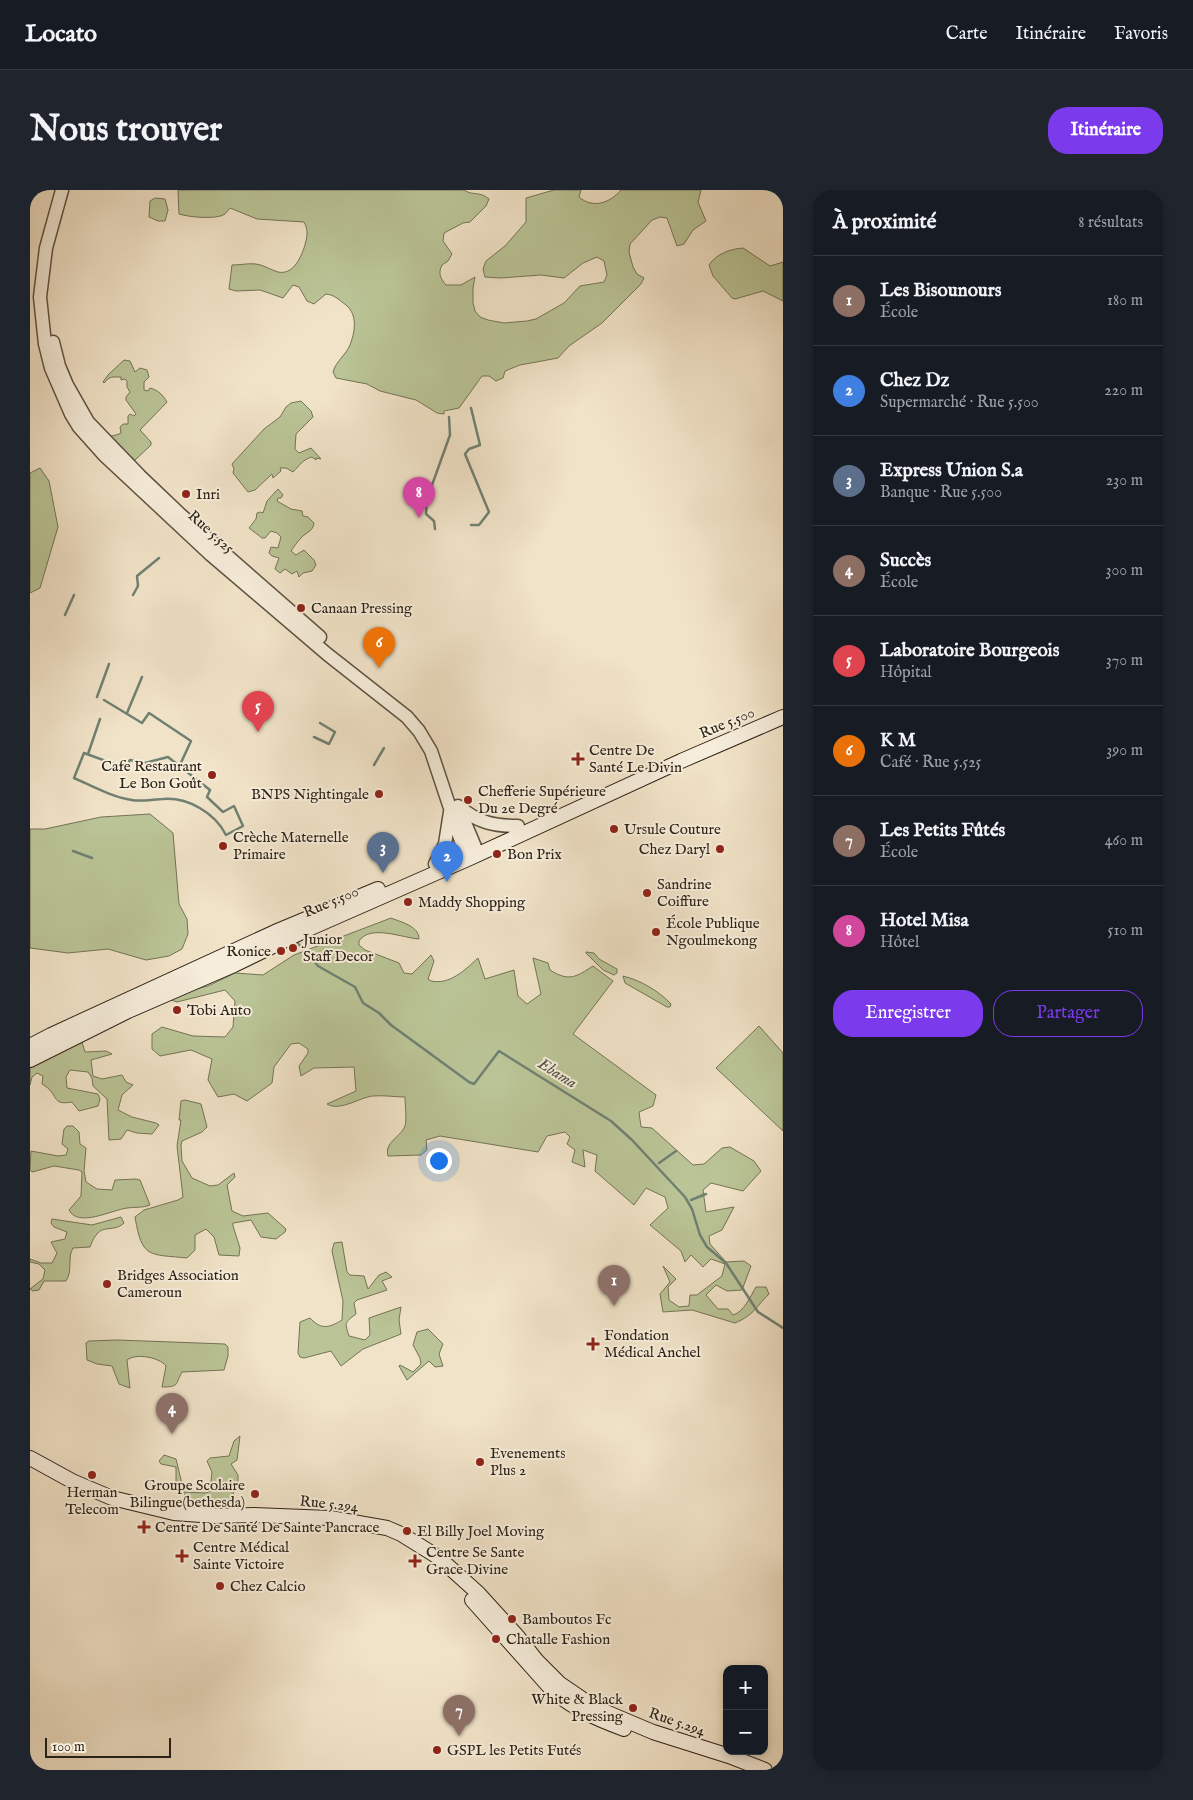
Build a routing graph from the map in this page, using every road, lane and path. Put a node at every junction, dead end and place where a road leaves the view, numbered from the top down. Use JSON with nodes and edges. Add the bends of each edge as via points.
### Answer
{"nodes":[{"id":1,"x":62,"y":190,"type":"edge"},
{"id":2,"x":70,"y":190,"type":"edge"},
{"id":3,"x":783,"y":710,"type":"edge"},
{"id":4,"x":783,"y":717,"type":"edge"},
{"id":5,"x":454,"y":806,"type":"junction"},
{"id":6,"x":518,"y":826,"type":"junction"},
{"id":7,"x":471,"y":852,"type":"junction"},
{"id":8,"x":435,"y":864,"type":"junction"},
{"id":9,"x":30,"y":1046,"type":"edge"},
{"id":10,"x":30,"y":1060,"type":"edge"},
{"id":11,"x":30,"y":1458,"type":"edge"},
{"id":12,"x":30,"y":1466,"type":"edge"},
{"id":13,"x":746,"y":1770,"type":"edge"},
{"id":14,"x":765,"y":1770,"type":"edge"}],
"edges":[{"from":1,"to":5,"type":"street","name":"Rue 5.525","via":[[46,248],[40,297],[44,344],[51,368],[79,427],[104,455],[211,555],[407,717],[420,731],[431,751]]},
{"from":2,"to":5,"type":"street","name":"Rue 5.525","via":[[53,250],[47,298],[49,322],[60,366],[84,417],[189,523],[419,718],[438,746]]},
{"from":3,"to":6,"type":"main road","name":"Rue 5.500","via":[[678,753]]},
{"from":4,"to":7,"type":"main road","name":"Rue 5.500"},
{"from":5,"to":6,"type":"street","via":[[484,823]]},
{"from":5,"to":7,"type":"street","name":"Rue 5.525"},
{"from":5,"to":8,"type":"street","via":[[445,844]]},
{"from":6,"to":7,"type":"main road","name":"Rue 5.500"},
{"from":7,"to":8,"type":"main road","name":"Rue 5.500"},
{"from":7,"to":10,"type":"main road","name":"Rue 5.500","via":[[234,965],[128,1011]]},
{"from":8,"to":9,"type":"main road","name":"Rue 5.500","via":[[274,932]]},
{"from":11,"to":14,"type":"main road","name":"Rue 5.294","via":[[112,1498],[174,1513],[330,1518],[387,1528],[438,1557],[478,1593],[559,1684],[594,1707],[653,1732]]},
{"from":12,"to":13,"type":"main road","name":"Rue 5.294","via":[[69,1488],[109,1504],[172,1520],[213,1525],[328,1525],[398,1540],[432,1562],[565,1700],[592,1717]]}]}
